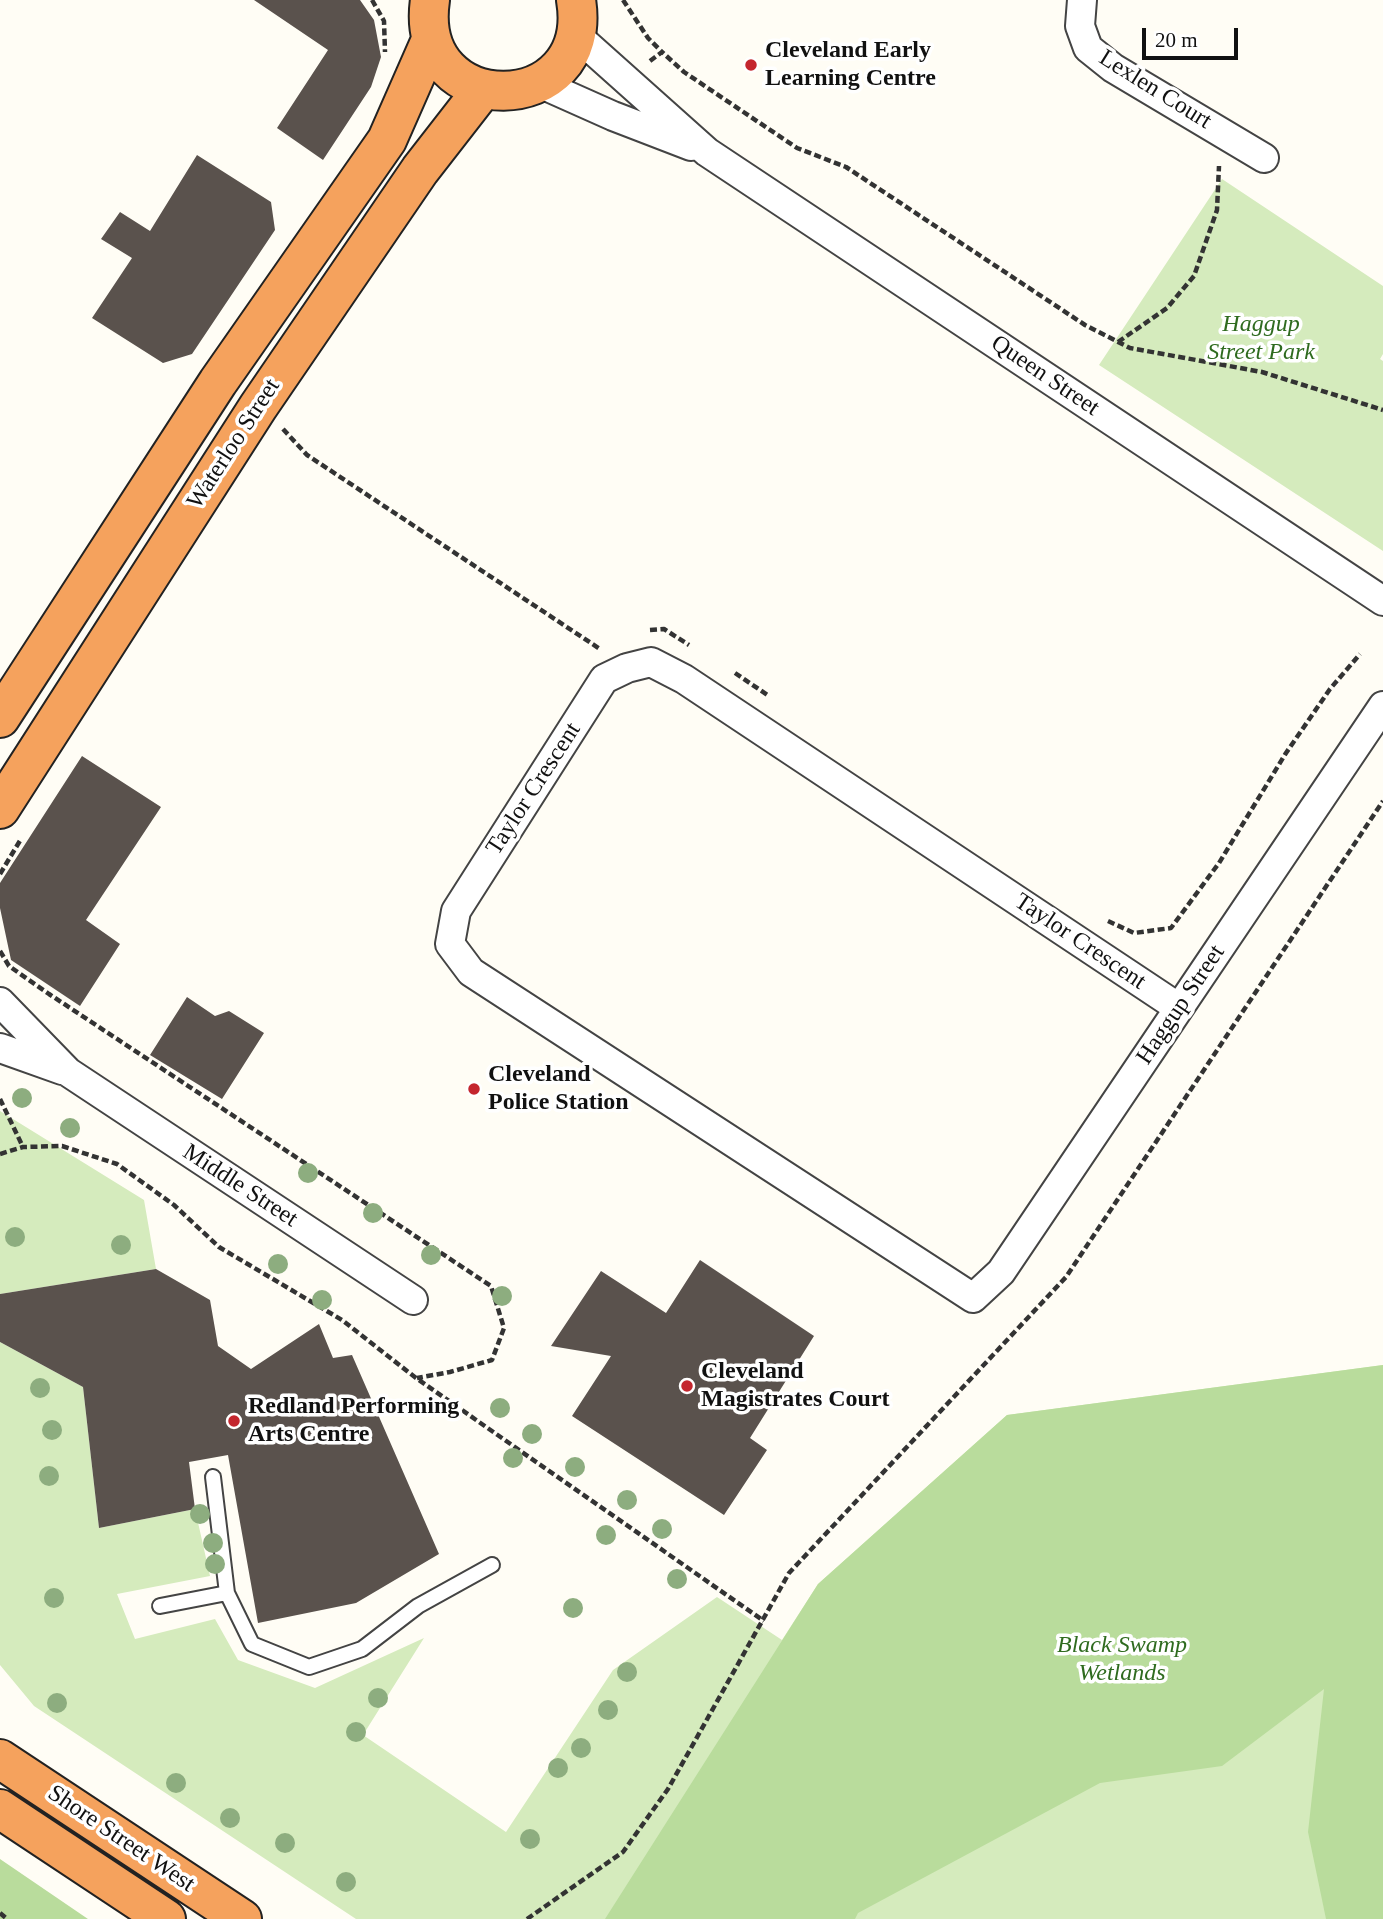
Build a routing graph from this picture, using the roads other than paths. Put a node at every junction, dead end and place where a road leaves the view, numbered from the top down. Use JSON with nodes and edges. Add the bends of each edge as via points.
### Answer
{"nodes":[{"id":1,"x":1082,"y":0,"type":"edge"},
{"id":2,"x":426,"y":14,"type":"edge"},
{"id":3,"x":576,"y":17,"type":"edge"},
{"id":4,"x":540,"y":83,"type":"junction"},
{"id":5,"x":482,"y":89,"type":"junction"},
{"id":6,"x":707,"y":152,"type":"junction"},
{"id":7,"x":1264,"y":158,"type":"dead end"},
{"id":8,"x":1383,"y":601,"type":"edge"},
{"id":9,"x":1383,"y":706,"type":"edge"},
{"id":10,"x":0,"y":718,"type":"edge"},
{"id":11,"x":13,"y":820,"type":"edge"},
{"id":12,"x":0,"y":1002,"type":"edge"},
{"id":13,"x":1179,"y":1008,"type":"junction"},
{"id":14,"x":0,"y":1048,"type":"edge"},
{"id":15,"x":68,"y":1072,"type":"junction"},
{"id":16,"x":973,"y":1298,"type":"joint"},
{"id":17,"x":413,"y":1300,"type":"dead end"},
{"id":18,"x":213,"y":1477,"type":"dead end"},
{"id":19,"x":492,"y":1565,"type":"dead end"},
{"id":20,"x":227,"y":1593,"type":"junction"},
{"id":21,"x":160,"y":1606,"type":"dead end"},
{"id":22,"x":0,"y":1759,"type":"edge"},
{"id":23,"x":0,"y":1809,"type":"edge"},
{"id":24,"x":166,"y":1919,"type":"edge"},
{"id":25,"x":242,"y":1919,"type":"edge"}],
"edges":[{"from":1,"to":7,"type":"street","name":"Lexlen Court","via":[[1080,26],[1088,48],[1113,68]]},
{"from":2,"to":5,"type":"highway","via":[[442,62],[460,79]]},
{"from":2,"to":10,"type":"highway","name":"Waterloo Street","via":[[387,140],[218,382]]},
{"from":3,"to":4,"type":"highway","via":[[569,54]]},
{"from":3,"to":6,"type":"street","name":"Queen Street","via":[[633,86]]},
{"from":4,"to":5,"type":"highway","via":[[502,92]]},
{"from":4,"to":6,"type":"street","name":"Queen Street"},
{"from":5,"to":11,"type":"highway","name":"Waterloo Street","via":[[420,170],[258,407]]},
{"from":6,"to":8,"type":"street","name":"Queen Street"},
{"from":9,"to":13,"type":"street","name":"Haggup Street"},
{"from":12,"to":15,"type":"street","name":"Middle Street"},
{"from":13,"to":16,"type":"street","name":"Haggup Street","via":[[1001,1272]]},
{"from":13,"to":16,"type":"street","name":"Taylor Crescent","via":[[684,679],[650,662],[604,680],[456,911],[450,944],[471,972]]},
{"from":14,"to":15,"type":"street","name":"Middle Street"},
{"from":15,"to":17,"type":"street","name":"Middle Street"},
{"from":18,"to":20,"type":"lane"},
{"from":19,"to":20,"type":"lane","via":[[418,1606],[362,1649],[309,1667],[252,1644]]},
{"from":20,"to":21,"type":"lane"},
{"from":22,"to":25,"type":"highway","name":"Shore Street West"},
{"from":23,"to":24,"type":"highway","name":"Shore Street West"}]}
